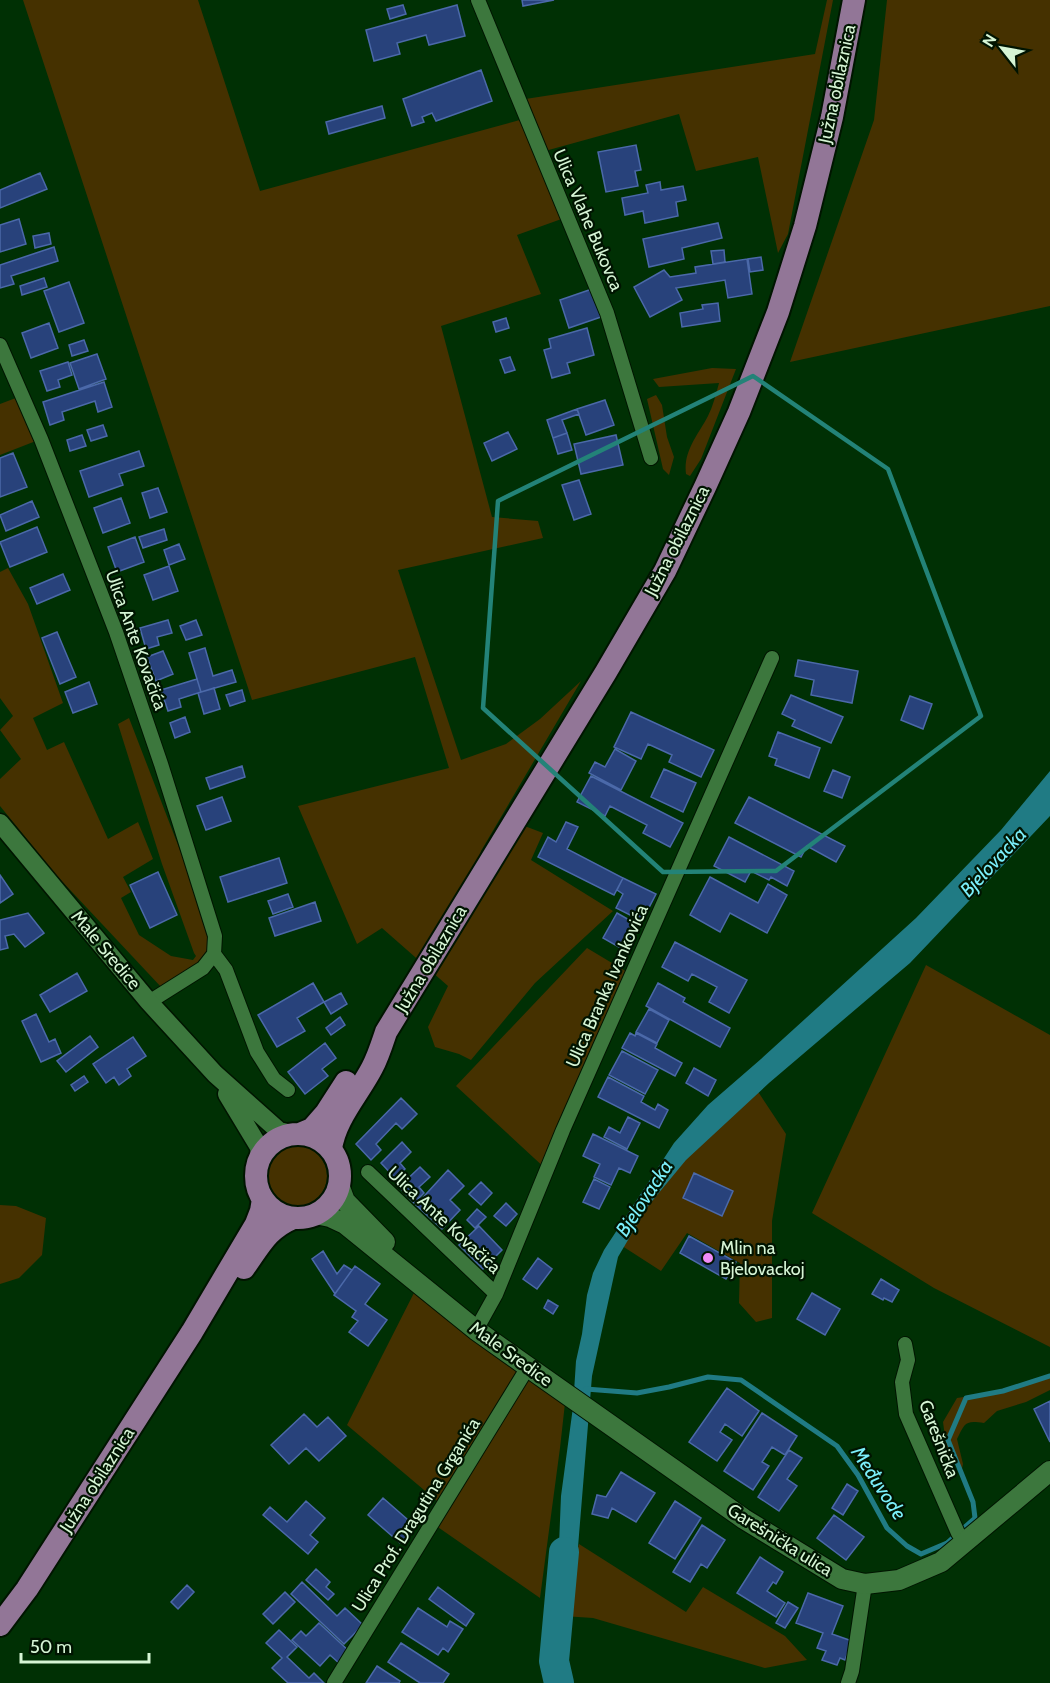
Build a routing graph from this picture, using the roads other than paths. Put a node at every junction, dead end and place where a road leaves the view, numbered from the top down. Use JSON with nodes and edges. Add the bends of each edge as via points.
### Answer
{"nodes":[{"id":1,"x":478,"y":0,"type":"edge"},
{"id":2,"x":854,"y":0,"type":"edge"},
{"id":3,"x":0,"y":345,"type":"edge"},
{"id":4,"x":651,"y":458,"type":"dead end"},
{"id":5,"x":772,"y":658,"type":"dead end"},
{"id":6,"x":0,"y":823,"type":"edge"},
{"id":7,"x":214,"y":954,"type":"junction"},
{"id":8,"x":149,"y":1002,"type":"junction"},
{"id":9,"x":386,"y":1032,"type":"junction"},
{"id":10,"x":215,"y":1074,"type":"junction"},
{"id":11,"x":288,"y":1090,"type":"dead end"},
{"id":12,"x":295,"y":1134,"type":"junction"},
{"id":13,"x":331,"y":1149,"type":"junction"},
{"id":14,"x":260,"y":1158,"type":"junction"},
{"id":15,"x":368,"y":1172,"type":"dead end"},
{"id":16,"x":339,"y":1185,"type":"junction"},
{"id":17,"x":263,"y":1199,"type":"junction"},
{"id":18,"x":316,"y":1214,"type":"junction"},
{"id":19,"x":293,"y":1218,"type":"junction"},
{"id":20,"x":419,"y":1283,"type":"junction"},
{"id":21,"x":496,"y":1293,"type":"junction"},
{"id":22,"x":476,"y":1329,"type":"junction"},
{"id":23,"x":192,"y":1332,"type":"junction"},
{"id":24,"x":905,"y":1344,"type":"dead end"},
{"id":25,"x":528,"y":1367,"type":"junction"},
{"id":26,"x":606,"y":1420,"type":"joint"},
{"id":27,"x":1050,"y":1471,"type":"edge"},
{"id":28,"x":965,"y":1543,"type":"junction"},
{"id":29,"x":865,"y":1584,"type":"junction"},
{"id":30,"x":0,"y":1625,"type":"edge"},
{"id":31,"x":334,"y":1683,"type":"edge"},
{"id":32,"x":848,"y":1683,"type":"edge"}],
"edges":[{"from":1,"to":4,"type":"street","name":"Ulica Vlahe Bukovca","via":[[607,313]]},
{"from":2,"to":9,"type":"main road","name":"Južna obilaznica","via":[[832,117],[805,226],[778,312],[715,466],[664,571],[600,682]]},
{"from":3,"to":7,"type":"street","name":"Ulica Ante Kovačića","via":[[116,632],[208,913],[215,936]]},
{"from":5,"to":21,"type":"street","name":"Ulica Branka Ivankovića","via":[[563,1130]]},
{"from":6,"to":8,"type":"street","name":"Male Sredice"},
{"from":7,"to":8,"type":"street","via":[[202,968]]},
{"from":7,"to":11,"type":"street","name":"Ulica Ante Kovačića","via":[[226,970],[257,1052],[274,1079]]},
{"from":8,"to":10,"type":"street","name":"Male Sredice"},
{"from":9,"to":12,"type":"main road","name":"Južna obilaznica","via":[[312,1129]]},
{"from":9,"to":13,"type":"main road","name":"Južna obilaznica","via":[[372,1067],[339,1122]]},
{"from":10,"to":12,"type":"street","name":"Male Sredice","via":[[279,1131]]},
{"from":10,"to":14,"type":"street","name":"Male Sredice","via":[[249,1127]]},
{"from":12,"to":13,"type":"main road","via":[[312,1136]]},
{"from":12,"to":14,"type":"main road","via":[[279,1139]]},
{"from":13,"to":16,"type":"main road","via":[[338,1160]]},
{"from":14,"to":17,"type":"main road","via":[[257,1186]]},
{"from":15,"to":21,"type":"street","name":"Ulica Ante Kovačića"},
{"from":16,"to":18,"type":"main road","via":[[334,1197]]},
{"from":16,"to":20,"type":"main road","name":"Male Sredice","via":[[345,1201]]},
{"from":17,"to":19,"type":"main road","via":[[281,1215]]},
{"from":17,"to":23,"type":"main road","name":"Južna obilaznica","via":[[255,1224]]},
{"from":18,"to":19,"type":"main road"},
{"from":18,"to":20,"type":"main road","name":"Male Sredice","via":[[345,1224]]},
{"from":19,"to":23,"type":"main road","name":"Južna obilaznica","via":[[268,1235]]},
{"from":20,"to":22,"type":"main road","name":"Male Sredice"},
{"from":21,"to":22,"type":"street","name":"Ulica Branka Ivankovića"},
{"from":22,"to":25,"type":"main road","name":"Male Sredice"},
{"from":23,"to":30,"type":"main road","name":"Južna obilaznica"},
{"from":24,"to":28,"type":"street","name":"Garešnička","via":[[908,1360],[902,1382],[906,1413]]},
{"from":25,"to":26,"type":"main road","name":"Male Sredice"},
{"from":25,"to":31,"type":"street","name":"Ulica Prof. Dragutina Grganića"},
{"from":26,"to":29,"type":"main road","name":"Garešnička ulica","via":[[744,1519],[842,1579]]},
{"from":27,"to":28,"type":"main road","name":"Garešnička ulica"},
{"from":28,"to":29,"type":"main road","name":"Garešnička ulica","via":[[941,1562],[899,1580]]},
{"from":29,"to":32,"type":"street"}]}
